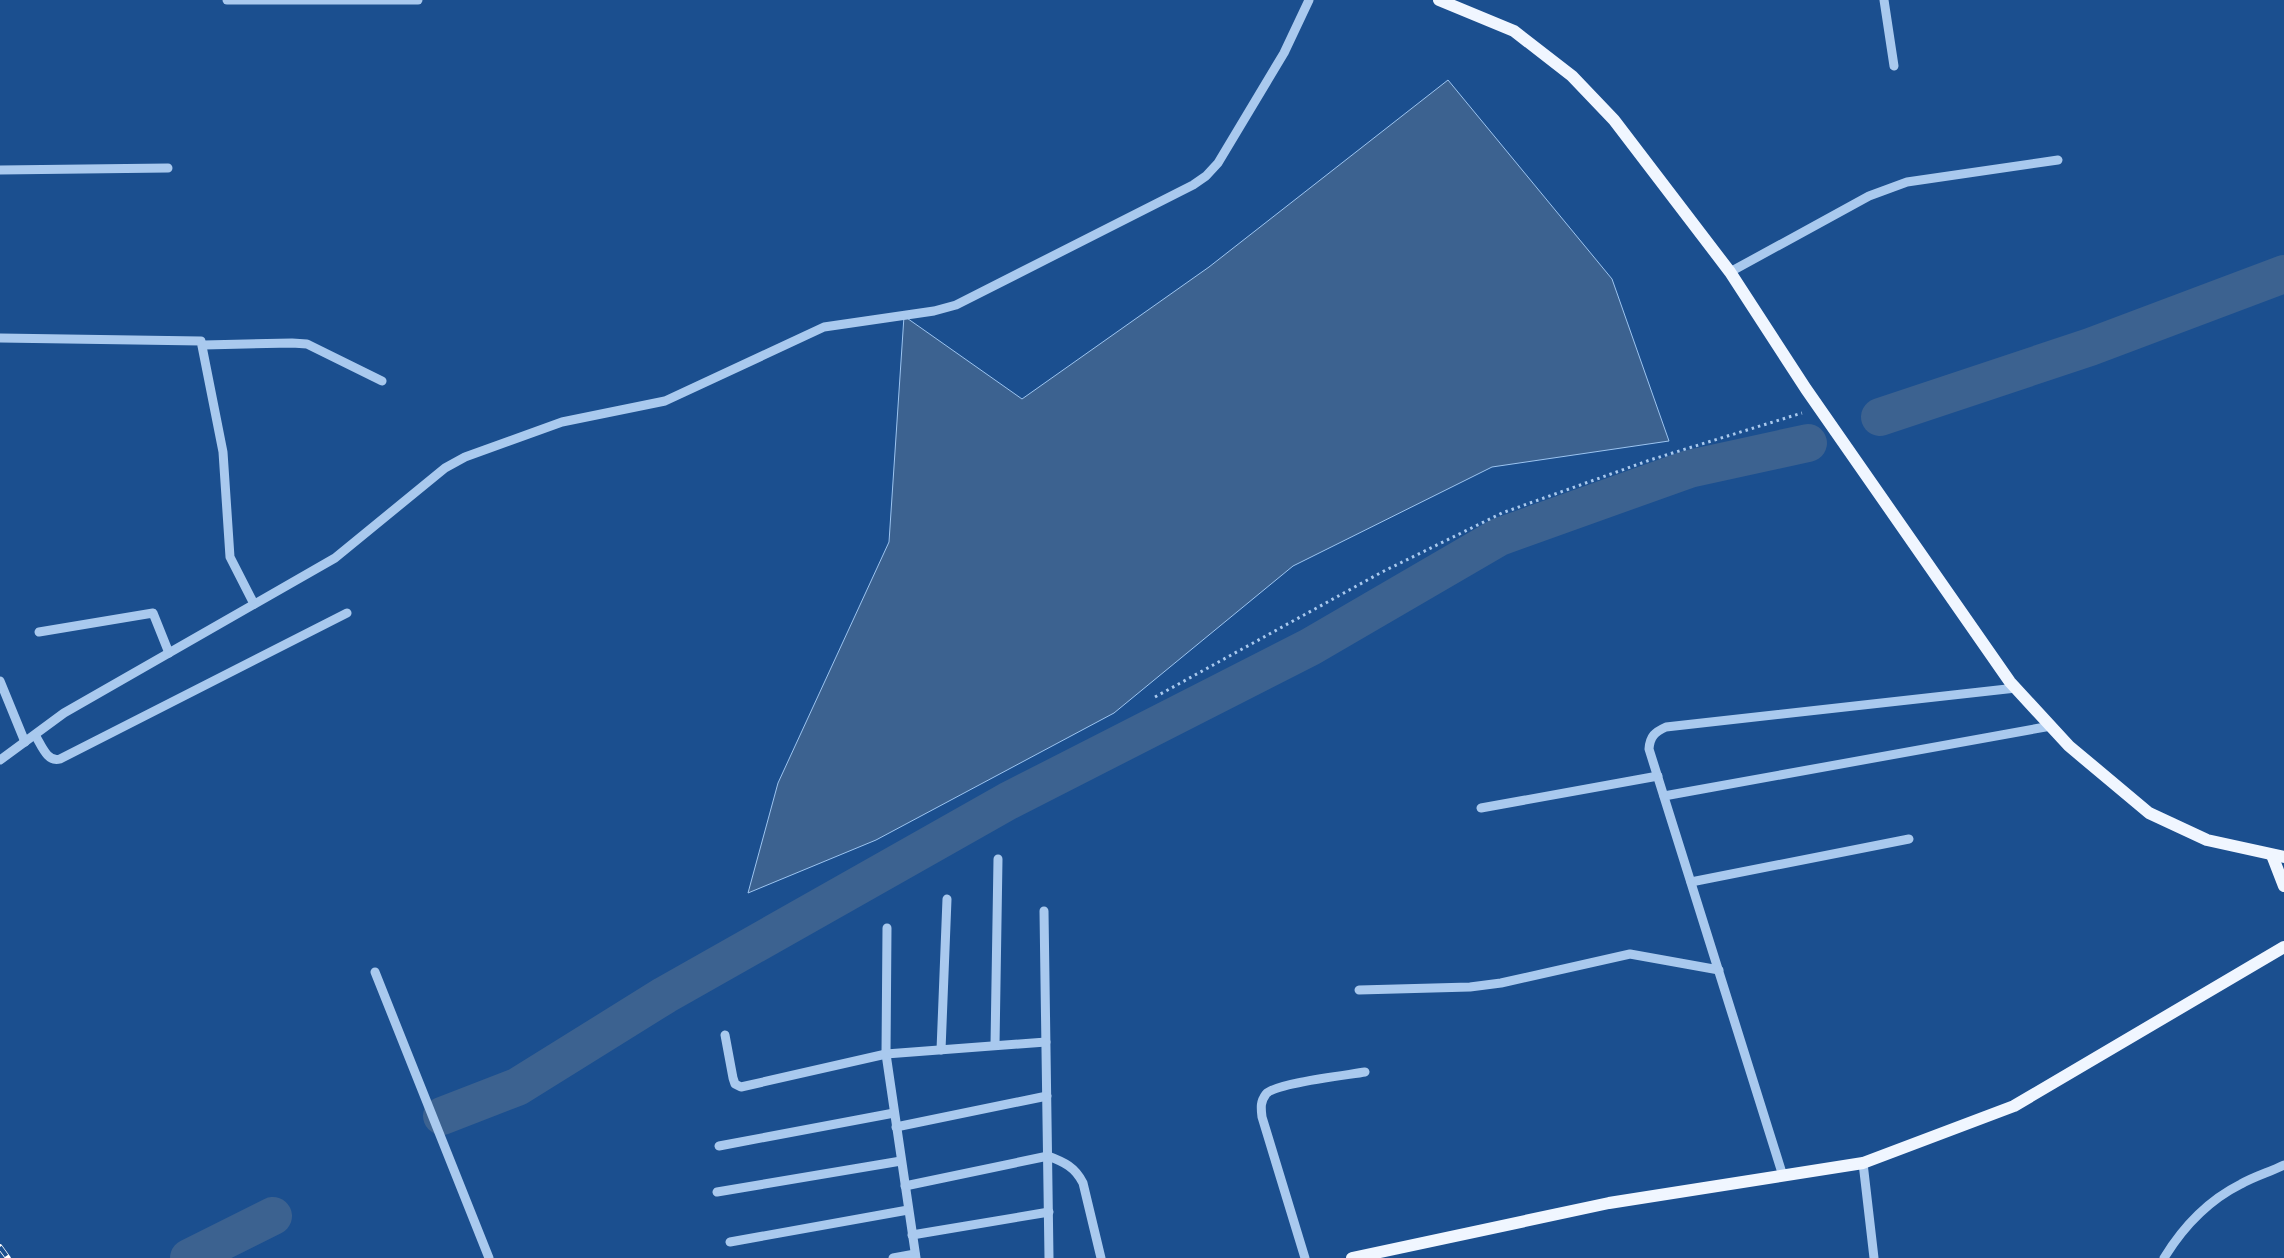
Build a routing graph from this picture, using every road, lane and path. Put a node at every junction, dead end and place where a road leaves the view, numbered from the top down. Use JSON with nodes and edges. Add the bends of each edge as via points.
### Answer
{"nodes":[{"id":1,"x":226,"y":0,"type":"edge"},
{"id":2,"x":418,"y":0,"type":"edge"},
{"id":3,"x":1309,"y":0,"type":"edge"},
{"id":4,"x":1439,"y":0,"type":"edge"},
{"id":5,"x":1884,"y":0,"type":"edge"},
{"id":6,"x":1894,"y":66,"type":"dead end"},
{"id":7,"x":2058,"y":160,"type":"dead end"},
{"id":8,"x":168,"y":168,"type":"dead end"},
{"id":9,"x":0,"y":170,"type":"edge"},
{"id":10,"x":1730,"y":272,"type":"junction"},
{"id":11,"x":0,"y":338,"type":"edge"},
{"id":12,"x":204,"y":345,"type":"junction"},
{"id":13,"x":382,"y":382,"type":"dead end"},
{"id":14,"x":1820,"y":408,"type":"junction"},
{"id":15,"x":254,"y":604,"type":"junction"},
{"id":16,"x":347,"y":613,"type":"dead end"},
{"id":17,"x":39,"y":632,"type":"dead end"},
{"id":18,"x":169,"y":653,"type":"junction"},
{"id":19,"x":0,"y":681,"type":"edge"},
{"id":20,"x":2016,"y":688,"type":"junction"},
{"id":21,"x":1155,"y":696,"type":"dead end"},
{"id":22,"x":2051,"y":726,"type":"junction"},
{"id":23,"x":35,"y":735,"type":"junction"},
{"id":24,"x":25,"y":742,"type":"junction"},
{"id":25,"x":0,"y":760,"type":"edge"},
{"id":26,"x":1658,"y":776,"type":"junction"},
{"id":27,"x":1664,"y":796,"type":"junction"},
{"id":28,"x":1481,"y":808,"type":"dead end"},
{"id":29,"x":1910,"y":839,"type":"dead end"},
{"id":30,"x":2278,"y":856,"type":"edge"},
{"id":31,"x":998,"y":859,"type":"dead end"},
{"id":32,"x":1691,"y":882,"type":"junction"},
{"id":33,"x":2284,"y":886,"type":"edge"},
{"id":34,"x":947,"y":899,"type":"dead end"},
{"id":35,"x":1044,"y":911,"type":"dead end"},
{"id":36,"x":887,"y":928,"type":"dead end"},
{"id":37,"x":2284,"y":947,"type":"edge"},
{"id":38,"x":1718,"y":970,"type":"junction"},
{"id":39,"x":375,"y":972,"type":"dead end"},
{"id":40,"x":1359,"y":990,"type":"dead end"},
{"id":41,"x":725,"y":1035,"type":"dead end"},
{"id":42,"x":1046,"y":1042,"type":"junction"},
{"id":43,"x":995,"y":1046,"type":"junction"},
{"id":44,"x":941,"y":1050,"type":"junction"},
{"id":45,"x":886,"y":1054,"type":"junction"},
{"id":46,"x":1365,"y":1072,"type":"dead end"},
{"id":47,"x":1047,"y":1096,"type":"junction"},
{"id":48,"x":894,"y":1113,"type":"junction"},
{"id":49,"x":896,"y":1127,"type":"junction"},
{"id":50,"x":719,"y":1146,"type":"dead end"},
{"id":51,"x":1048,"y":1156,"type":"junction"},
{"id":52,"x":901,"y":1161,"type":"junction"},
{"id":53,"x":1863,"y":1163,"type":"junction"},
{"id":54,"x":2284,"y":1164,"type":"edge"},
{"id":55,"x":1783,"y":1176,"type":"junction"},
{"id":56,"x":905,"y":1186,"type":"junction"},
{"id":57,"x":717,"y":1192,"type":"dead end"},
{"id":58,"x":908,"y":1210,"type":"junction"},
{"id":59,"x":1049,"y":1212,"type":"junction"},
{"id":60,"x":912,"y":1235,"type":"junction"},
{"id":61,"x":730,"y":1242,"type":"dead end"},
{"id":62,"x":915,"y":1256,"type":"edge"},
{"id":63,"x":489,"y":1258,"type":"edge"},
{"id":64,"x":893,"y":1258,"type":"edge"},
{"id":65,"x":1049,"y":1258,"type":"edge"},
{"id":66,"x":1101,"y":1258,"type":"edge"},
{"id":67,"x":1305,"y":1258,"type":"edge"},
{"id":68,"x":1352,"y":1258,"type":"edge"},
{"id":69,"x":1874,"y":1258,"type":"edge"},
{"id":70,"x":2164,"y":1258,"type":"edge"}],
"edges":[{"from":1,"to":2,"type":"street"},
{"from":3,"to":15,"type":"street","via":[[1284,53],[1218,163],[1194,185],[956,305],[824,327],[665,401],[562,422],[465,457],[445,468],[335,558]]},
{"from":4,"to":10,"type":"main road","via":[[1514,32],[1572,76],[1614,120]]},
{"from":5,"to":6,"type":"street"},
{"from":7,"to":10,"type":"street","via":[[1907,182],[1869,196]]},
{"from":8,"to":9,"type":"street"},
{"from":10,"to":14,"type":"main road"},
{"from":11,"to":12,"type":"street","via":[[196,340]]},
{"from":12,"to":13,"type":"street","via":[[307,344]]},
{"from":12,"to":15,"type":"street","via":[[223,452],[230,558]]},
{"from":14,"to":20,"type":"main road"},
{"from":14,"to":21,"type":"path","via":[[1650,460],[1502,513],[1382,572]]},
{"from":15,"to":18,"type":"street"},
{"from":16,"to":23,"type":"street","via":[[60,759],[50,758]]},
{"from":17,"to":18,"type":"street","via":[[152,613]]},
{"from":18,"to":23,"type":"street","via":[[64,714]]},
{"from":19,"to":24,"type":"street"},
{"from":20,"to":22,"type":"main road"},
{"from":20,"to":26,"type":"street","via":[[1666,727],[1650,740],[1649,749]]},
{"from":22,"to":27,"type":"street"},
{"from":22,"to":30,"type":"main road","via":[[2069,746],[2149,813],[2207,840]]},
{"from":23,"to":24,"type":"street"},
{"from":24,"to":25,"type":"street"},
{"from":26,"to":27,"type":"street"},
{"from":26,"to":28,"type":"street"},
{"from":27,"to":32,"type":"street"},
{"from":29,"to":32,"type":"street"},
{"from":30,"to":33,"type":"main road"},
{"from":31,"to":43,"type":"street"},
{"from":32,"to":38,"type":"street"},
{"from":34,"to":44,"type":"street"},
{"from":35,"to":42,"type":"street"},
{"from":36,"to":45,"type":"street"},
{"from":37,"to":53,"type":"main road","via":[[2014,1106]]},
{"from":38,"to":40,"type":"street","via":[[1630,954],[1486,985]]},
{"from":38,"to":55,"type":"street"},
{"from":39,"to":63,"type":"street"},
{"from":41,"to":45,"type":"street","via":[[732,1078],[740,1087]]},
{"from":42,"to":43,"type":"street"},
{"from":42,"to":47,"type":"street"},
{"from":43,"to":44,"type":"street"},
{"from":44,"to":45,"type":"street"},
{"from":45,"to":48,"type":"street"},
{"from":46,"to":67,"type":"street","via":[[1283,1086],[1267,1092],[1261,1104],[1262,1117]]},
{"from":47,"to":49,"type":"street"},
{"from":47,"to":51,"type":"street"},
{"from":48,"to":49,"type":"street"},
{"from":48,"to":50,"type":"street"},
{"from":49,"to":52,"type":"street"},
{"from":51,"to":56,"type":"street"},
{"from":51,"to":59,"type":"street"},
{"from":51,"to":66,"type":"street","via":[[1078,1173]]},
{"from":52,"to":56,"type":"street"},
{"from":52,"to":57,"type":"street"},
{"from":53,"to":55,"type":"main road"},
{"from":53,"to":69,"type":"street"},
{"from":54,"to":70,"type":"street","via":[[2222,1195],[2196,1216]]},
{"from":55,"to":68,"type":"main road","via":[[1609,1203]]},
{"from":56,"to":58,"type":"street"},
{"from":58,"to":60,"type":"street"},
{"from":58,"to":61,"type":"street"},
{"from":59,"to":60,"type":"street"},
{"from":59,"to":65,"type":"street"},
{"from":60,"to":62,"type":"street"},
{"from":62,"to":64,"type":"street"}]}
